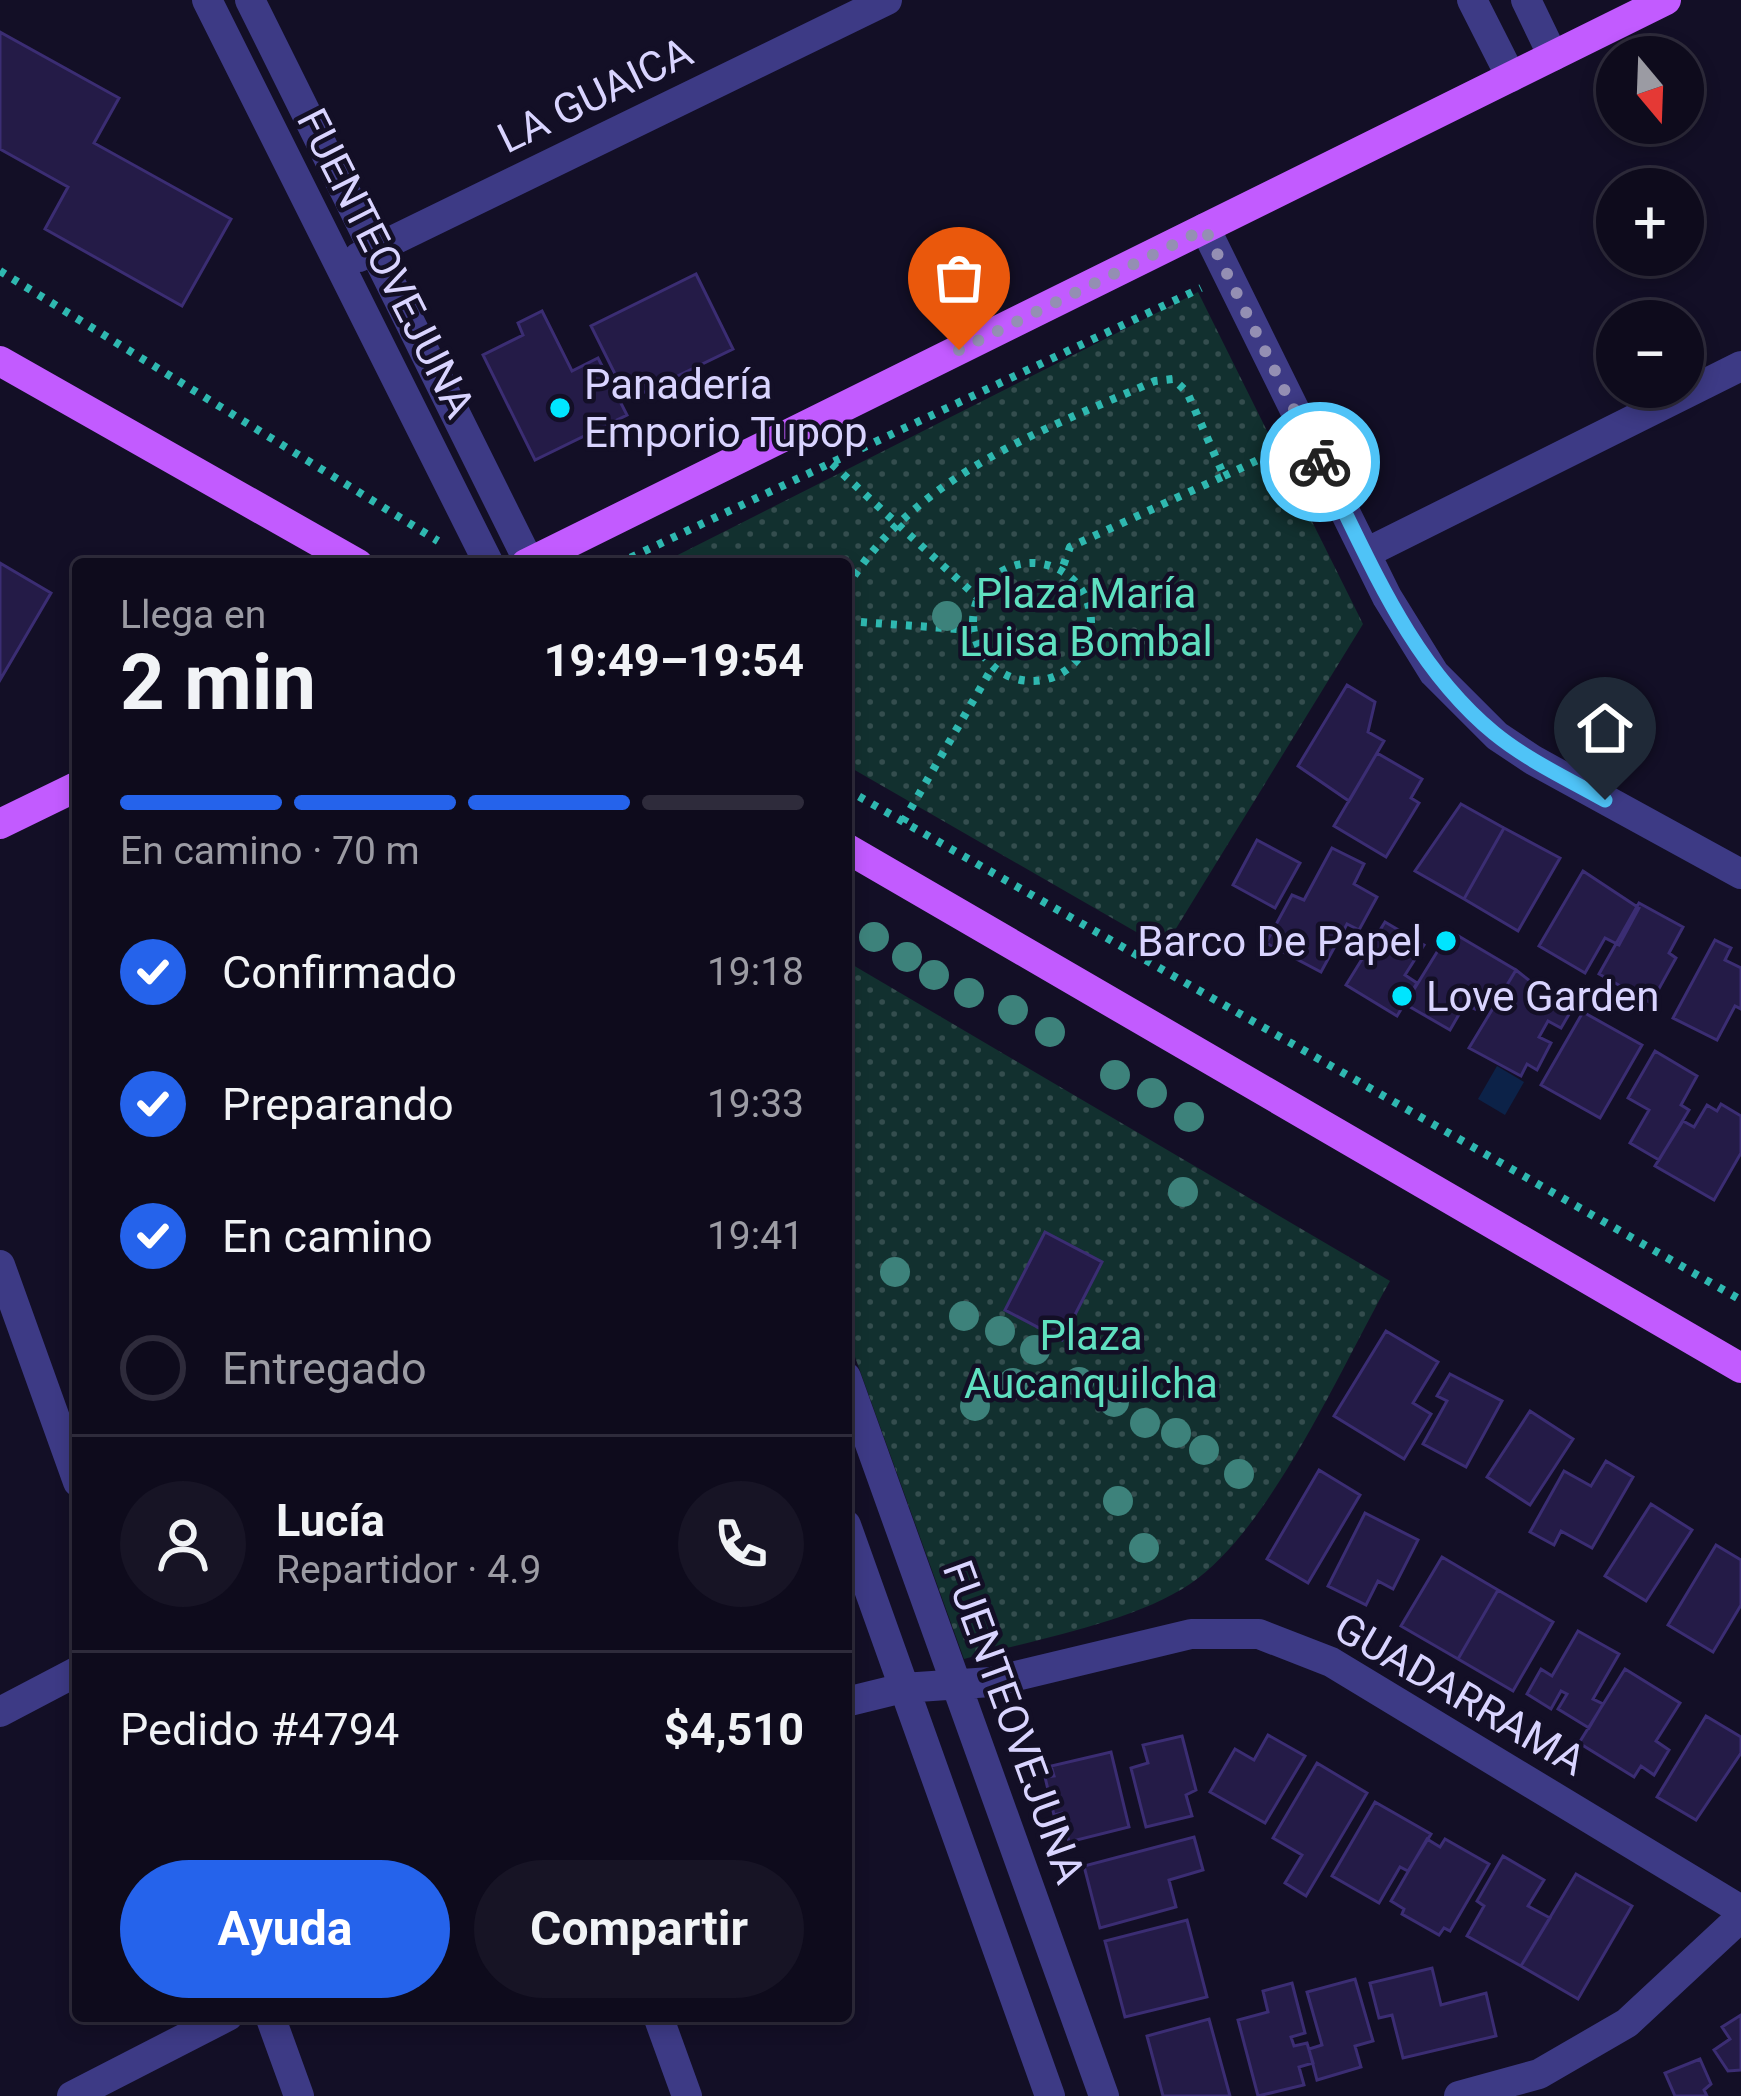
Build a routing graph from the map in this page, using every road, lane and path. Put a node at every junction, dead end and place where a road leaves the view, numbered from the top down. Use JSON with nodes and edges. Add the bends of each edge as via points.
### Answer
{"nodes":[{"id":1,"x":207,"y":0,"type":"edge"},
{"id":2,"x":250,"y":0,"type":"edge"},
{"id":3,"x":887,"y":0,"type":"edge"},
{"id":4,"x":1472,"y":0,"type":"edge"},
{"id":5,"x":1526,"y":0,"type":"edge"},
{"id":6,"x":1666,"y":0,"type":"edge"},
{"id":7,"x":1553,"y":56,"type":"junction"},
{"id":8,"x":1510,"y":77,"type":"junction"},
{"id":9,"x":1205,"y":229,"type":"junction"},
{"id":10,"x":374,"y":249,"type":"junction"},
{"id":11,"x":340,"y":266,"type":"junction"},
{"id":12,"x":0,"y":271,"type":"edge"},
{"id":13,"x":1228,"y":276,"type":"junction"},
{"id":14,"x":0,"y":362,"type":"edge"},
{"id":15,"x":1737,"y":378,"type":"edge"},
{"id":16,"x":1308,"y":437,"type":"junction"},
{"id":17,"x":832,"y":464,"type":"junction"},
{"id":18,"x":1224,"y":476,"type":"junction"},
{"id":19,"x":896,"y":523,"type":"junction"},
{"id":20,"x":435,"y":539,"type":"dead end"},
{"id":21,"x":1366,"y":553,"type":"junction"},
{"id":22,"x":347,"y":558,"type":"edge"},
{"id":23,"x":486,"y":558,"type":"edge"},
{"id":24,"x":525,"y":558,"type":"edge"},
{"id":25,"x":537,"y":558,"type":"edge"},
{"id":26,"x":629,"y":558,"type":"edge"},
{"id":27,"x":1063,"y":569,"type":"junction"},
{"id":28,"x":852,"y":580,"type":"edge"},
{"id":29,"x":977,"y":597,"type":"junction"},
{"id":30,"x":852,"y":620,"type":"edge"},
{"id":31,"x":972,"y":630,"type":"junction"},
{"id":32,"x":992,"y":668,"type":"junction"},
{"id":33,"x":72,"y":789,"type":"edge"},
{"id":34,"x":852,"y":792,"type":"edge"},
{"id":35,"x":903,"y":822,"type":"junction"},
{"id":36,"x":0,"y":824,"type":"edge"},
{"id":37,"x":852,"y":851,"type":"edge"},
{"id":38,"x":1741,"y":874,"type":"edge"},
{"id":39,"x":0,"y":1265,"type":"edge"},
{"id":40,"x":1741,"y":1300,"type":"edge"},
{"id":41,"x":1741,"y":1368,"type":"edge"},
{"id":42,"x":852,"y":1394,"type":"edge"},
{"id":43,"x":72,"y":1465,"type":"edge"},
{"id":44,"x":852,"y":1542,"type":"edge"},
{"id":45,"x":72,"y":1675,"type":"edge"},
{"id":46,"x":956,"y":1684,"type":"junction"},
{"id":47,"x":903,"y":1688,"type":"junction"},
{"id":48,"x":852,"y":1701,"type":"edge"},
{"id":49,"x":0,"y":1712,"type":"edge"},
{"id":50,"x":1741,"y":1914,"type":"edge"},
{"id":51,"x":216,"y":2022,"type":"edge"},
{"id":52,"x":272,"y":2022,"type":"edge"},
{"id":53,"x":660,"y":2022,"type":"edge"},
{"id":54,"x":72,"y":2096,"type":"edge"},
{"id":55,"x":299,"y":2096,"type":"edge"},
{"id":56,"x":687,"y":2096,"type":"edge"},
{"id":57,"x":1050,"y":2096,"type":"edge"},
{"id":58,"x":1104,"y":2096,"type":"edge"},
{"id":59,"x":1460,"y":2096,"type":"edge"}],
"edges":[{"from":1,"to":11,"type":"street","name":"FUENTEOVEJUNA"},
{"from":2,"to":10,"type":"street","name":"FUENTEOVEJUNA"},
{"from":3,"to":10,"type":"street","name":"LA GUAICA"},
{"from":4,"to":8,"type":"street"},
{"from":5,"to":7,"type":"street"},
{"from":6,"to":7,"type":"main road"},
{"from":7,"to":8,"type":"main road"},
{"from":8,"to":9,"type":"main road"},
{"from":9,"to":13,"type":"street"},
{"from":9,"to":25,"type":"main road"},
{"from":10,"to":11,"type":"street","name":"LA GUAICA"},
{"from":10,"to":24,"type":"street","name":"FUENTEOVEJUNA"},
{"from":11,"to":23,"type":"street","name":"FUENTEOVEJUNA"},
{"from":12,"to":20,"type":"path"},
{"from":13,"to":16,"type":"street"},
{"from":13,"to":17,"type":"path"},
{"from":14,"to":22,"type":"main road"},
{"from":15,"to":21,"type":"street"},
{"from":16,"to":18,"type":"path"},
{"from":16,"to":21,"type":"street"},
{"from":17,"to":19,"type":"path"},
{"from":17,"to":26,"type":"path"},
{"from":18,"to":19,"type":"path","via":[[1186,392],[1173,379],[1156,380],[952,476]]},
{"from":18,"to":27,"type":"path","via":[[1070,548]]},
{"from":19,"to":28,"type":"path"},
{"from":19,"to":29,"type":"path"},
{"from":21,"to":38,"type":"street","via":[[1435,673],[1497,736]]},
{"from":27,"to":29,"type":"path","via":[[1030,561],[998,571]]},
{"from":27,"to":32,"type":"path","via":[[1085,592],[1093,625],[1082,656],[1056,677],[1023,682]]},
{"from":29,"to":31,"type":"path"},
{"from":30,"to":31,"type":"path"},
{"from":31,"to":32,"type":"path"},
{"from":32,"to":35,"type":"path"},
{"from":33,"to":36,"type":"main road"},
{"from":34,"to":35,"type":"path"},
{"from":35,"to":40,"type":"path"},
{"from":37,"to":41,"type":"main road"},
{"from":39,"to":43,"type":"street"},
{"from":42,"to":46,"type":"street","name":"FUENTEOVEJUNA"},
{"from":44,"to":47,"type":"street"},
{"from":45,"to":49,"type":"street"},
{"from":46,"to":47,"type":"street","name":"GUADARRAMA"},
{"from":46,"to":50,"type":"street","name":"GUADARRAMA","via":[[1191,1634],[1259,1634],[1331,1662]]},
{"from":46,"to":58,"type":"street","name":"FUENTEOVEJUNA"},
{"from":47,"to":48,"type":"street","name":"GUADARRAMA"},
{"from":47,"to":57,"type":"street"},
{"from":50,"to":59,"type":"street","via":[[1627,2023],[1539,2074]]},
{"from":51,"to":54,"type":"street"},
{"from":52,"to":55,"type":"street"},
{"from":53,"to":56,"type":"street"}]}
